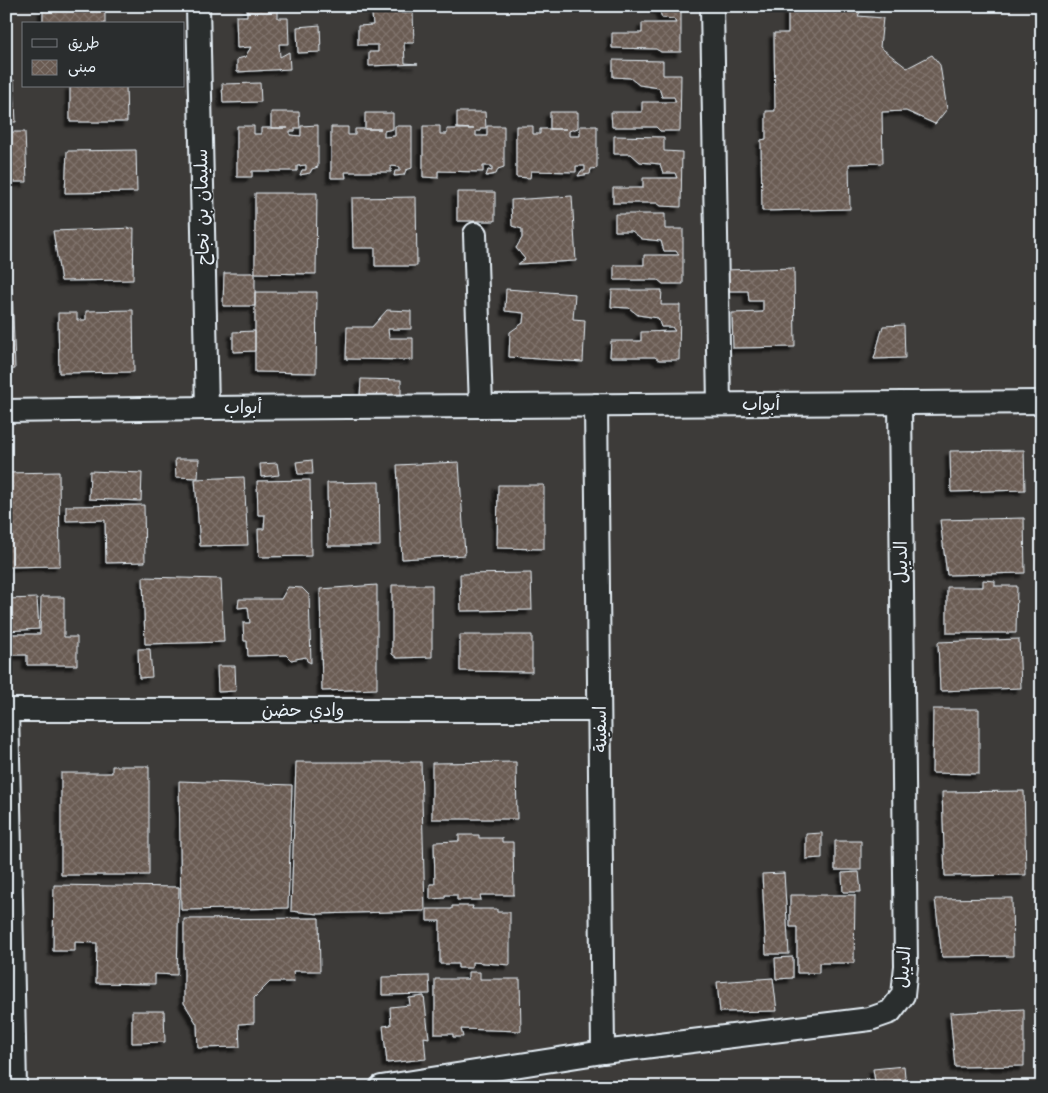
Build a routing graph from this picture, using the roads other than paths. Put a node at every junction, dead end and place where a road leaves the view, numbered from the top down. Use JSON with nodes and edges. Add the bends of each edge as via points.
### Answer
{"nodes":[{"id":1,"x":198,"y":6,"type":"edge"},
{"id":2,"x":712,"y":6,"type":"edge"},
{"id":3,"x":475,"y":234,"type":"dead end"},
{"id":4,"x":1042,"y":402,"type":"edge"},
{"id":5,"x":900,"y":403,"type":"junction"},
{"id":6,"x":719,"y":404,"type":"junction"},
{"id":7,"x":596,"y":405,"type":"junction"},
{"id":8,"x":481,"y":406,"type":"junction"},
{"id":9,"x":207,"y":408,"type":"junction"},
{"id":10,"x":6,"y":411,"type":"edge"},
{"id":11,"x":7,"y":710,"type":"edge"},
{"id":12,"x":599,"y":710,"type":"junction"},
{"id":13,"x":603,"y":1052,"type":"junction"},
{"id":14,"x":15,"y":1087,"type":"edge"},
{"id":15,"x":381,"y":1087,"type":"edge"}],
"edges":[{"from":1,"to":9,"type":"street","name":"سليمان بن نجاح"},
{"from":2,"to":6,"type":"street"},
{"from":3,"to":8,"type":"street"},
{"from":4,"to":5,"type":"street","name":"أبواب"},
{"from":5,"to":6,"type":"street","name":"أبواب"},
{"from":5,"to":13,"type":"street","name":"الديبل","via":[[906,956],[903,995],[890,1012],[870,1019]]},
{"from":6,"to":7,"type":"street","name":"أبواب"},
{"from":7,"to":8,"type":"street","name":"أبواب"},
{"from":7,"to":12,"type":"street","name":"اسفينة"},
{"from":8,"to":9,"type":"street","name":"أبواب"},
{"from":9,"to":10,"type":"street","name":"أبواب"},
{"from":11,"to":12,"type":"street","name":"وادي حضن"},
{"from":11,"to":14,"type":"street"},
{"from":12,"to":13,"type":"street","name":"اسفينة"},
{"from":13,"to":15,"type":"street","name":"الديبل"}]}
